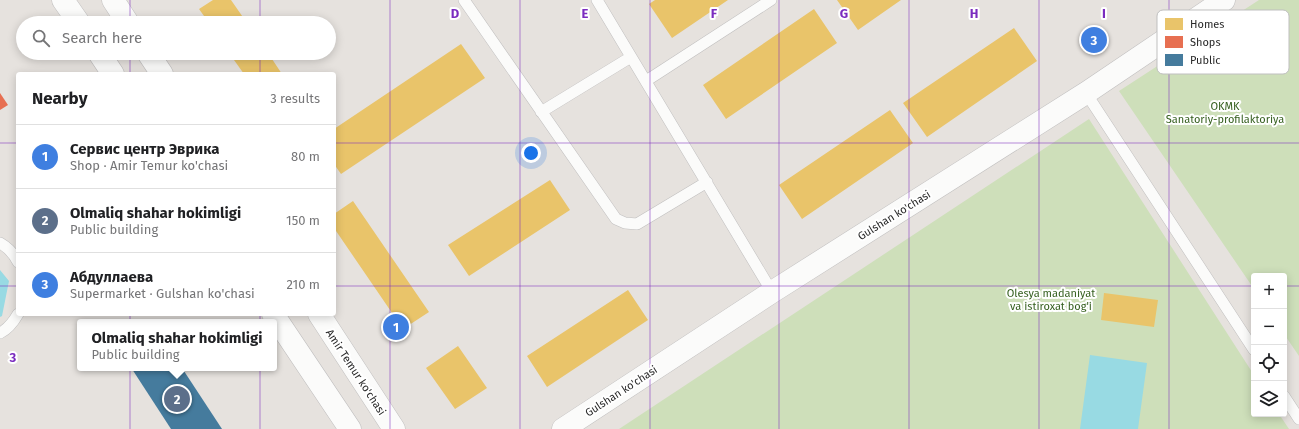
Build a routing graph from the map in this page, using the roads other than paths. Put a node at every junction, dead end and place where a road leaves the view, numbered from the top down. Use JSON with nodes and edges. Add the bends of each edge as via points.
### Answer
{"nodes":[{"id":1,"x":63,"y":0,"type":"edge"},
{"id":2,"x":113,"y":0,"type":"edge"},
{"id":3,"x":464,"y":0,"type":"edge"},
{"id":4,"x":597,"y":0,"type":"edge"},
{"id":5,"x":771,"y":0,"type":"edge"},
{"id":6,"x":1224,"y":0,"type":"edge"},
{"id":7,"x":1209,"y":10,"type":"edge"},
{"id":8,"x":74,"y":16,"type":"edge"},
{"id":9,"x":123,"y":16,"type":"edge"},
{"id":10,"x":1157,"y":45,"type":"edge"},
{"id":11,"x":632,"y":57,"type":"junction"},
{"id":12,"x":104,"y":60,"type":"edge"},
{"id":13,"x":153,"y":60,"type":"edge"},
{"id":14,"x":112,"y":72,"type":"edge"},
{"id":15,"x":161,"y":72,"type":"edge"},
{"id":16,"x":646,"y":81,"type":"junction"},
{"id":17,"x":1086,"y":93,"type":"junction"},
{"id":18,"x":541,"y":112,"type":"junction"},
{"id":19,"x":707,"y":182,"type":"junction"},
{"id":20,"x":0,"y":242,"type":"edge"},
{"id":21,"x":16,"y":257,"type":"edge"},
{"id":22,"x":772,"y":292,"type":"junction"},
{"id":23,"x":17,"y":316,"type":"edge"},
{"id":24,"x":320,"y":316,"type":"edge"},
{"id":25,"x":277,"y":320,"type":"edge"},
{"id":26,"x":0,"y":333,"type":"edge"},
{"id":27,"x":1251,"y":345,"type":"edge"},
{"id":28,"x":1287,"y":401,"type":"edge"},
{"id":29,"x":1299,"y":419,"type":"edge"},
{"id":30,"x":350,"y":429,"type":"edge"},
{"id":31,"x":394,"y":429,"type":"edge"},
{"id":32,"x":563,"y":429,"type":"edge"}],
"edges":[{"from":1,"to":8,"type":"street"},
{"from":2,"to":9,"type":"street"},
{"from":3,"to":18,"type":"lane"},
{"from":4,"to":11,"type":"lane"},
{"from":5,"to":16,"type":"lane"},
{"from":6,"to":7,"type":"street","name":"Gulshan ko'chasi"},
{"from":10,"to":17,"type":"street","name":"Gulshan ko'chasi"},
{"from":11,"to":16,"type":"lane"},
{"from":11,"to":18,"type":"lane"},
{"from":12,"to":14,"type":"street"},
{"from":13,"to":15,"type":"street"},
{"from":16,"to":19,"type":"lane"},
{"from":17,"to":22,"type":"street","name":"Gulshan ko'chasi"},
{"from":17,"to":27,"type":"lane"},
{"from":18,"to":19,"type":"lane","via":[[616,219],[625,223],[637,224]]},
{"from":19,"to":22,"type":"lane"},
{"from":20,"to":21,"type":"lane"},
{"from":22,"to":32,"type":"street","name":"Gulshan ko'chasi"},
{"from":23,"to":26,"type":"lane"},
{"from":24,"to":31,"type":"street","name":"Amir Temur ko'chasi"},
{"from":25,"to":30,"type":"street"},
{"from":28,"to":29,"type":"lane"}]}
